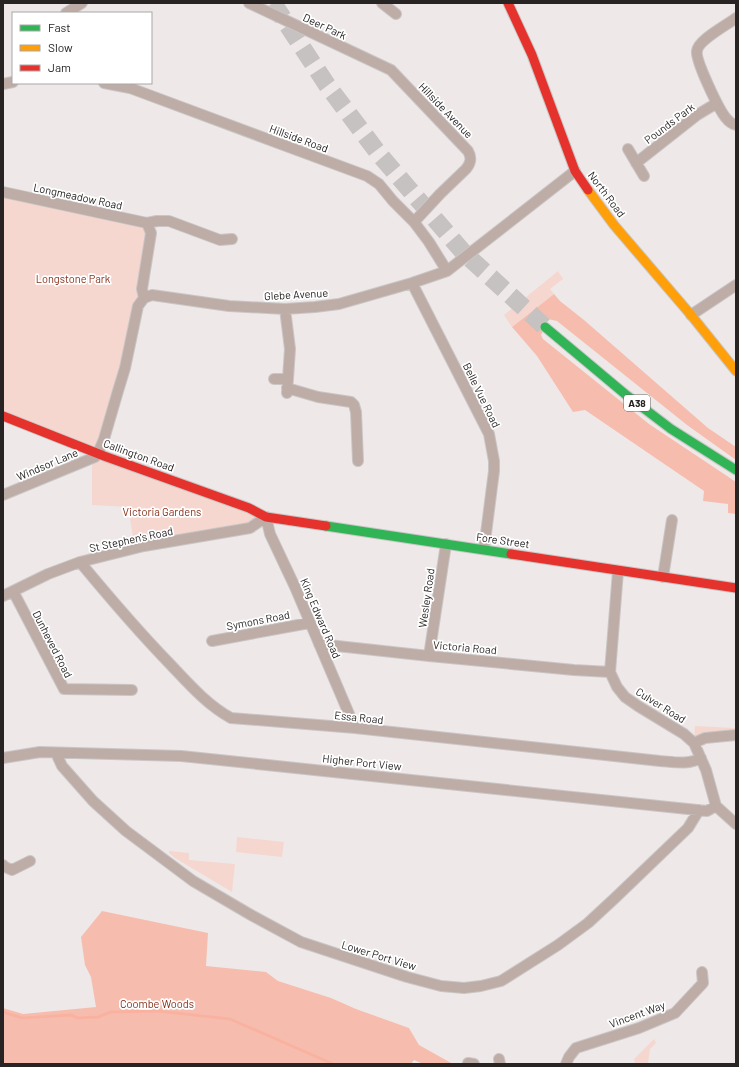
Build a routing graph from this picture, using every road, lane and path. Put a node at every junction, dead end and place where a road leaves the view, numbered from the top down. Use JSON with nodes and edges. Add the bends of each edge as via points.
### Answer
{"nodes":[{"id":1,"x":82,"y":3,"type":"edge"},
{"id":2,"x":249,"y":3,"type":"edge"},
{"id":3,"x":382,"y":3,"type":"edge"},
{"id":4,"x":508,"y":3,"type":"edge"},
{"id":5,"x":68,"y":12,"type":"edge"},
{"id":6,"x":396,"y":14,"type":"dead end"},
{"id":7,"x":736,"y":18,"type":"edge"},
{"id":8,"x":391,"y":70,"type":"joint"},
{"id":9,"x":109,"y":84,"type":"edge"},
{"id":10,"x":717,"y":103,"type":"junction"},
{"id":11,"x":736,"y":125,"type":"edge"},
{"id":12,"x":628,"y":149,"type":"dead end"},
{"id":13,"x":636,"y":163,"type":"junction"},
{"id":14,"x":575,"y":171,"type":"junction"},
{"id":15,"x":644,"y":176,"type":"dead end"},
{"id":16,"x":3,"y":192,"type":"edge"},
{"id":17,"x":414,"y":222,"type":"junction"},
{"id":18,"x":147,"y":223,"type":"junction"},
{"id":19,"x":232,"y":238,"type":"dead end"},
{"id":20,"x":447,"y":271,"type":"junction"},
{"id":21,"x":412,"y":283,"type":"junction"},
{"id":22,"x":736,"y":285,"type":"edge"},
{"id":23,"x":144,"y":298,"type":"junction"},
{"id":24,"x":285,"y":309,"type":"junction"},
{"id":25,"x":691,"y":315,"type":"junction"},
{"id":26,"x":544,"y":327,"type":"tunnel mouth"},
{"id":27,"x":736,"y":371,"type":"edge"},
{"id":28,"x":274,"y":379,"type":"dead end"},
{"id":29,"x":287,"y":387,"type":"junction"},
{"id":30,"x":3,"y":416,"type":"edge"},
{"id":31,"x":98,"y":453,"type":"junction"},
{"id":32,"x":358,"y":461,"type":"dead end"},
{"id":33,"x":736,"y":470,"type":"edge"},
{"id":34,"x":3,"y":495,"type":"edge"},
{"id":35,"x":266,"y":517,"type":"junction"},
{"id":36,"x":672,"y":520,"type":"dead end"},
{"id":37,"x":446,"y":544,"type":"junction"},
{"id":38,"x":484,"y":549,"type":"junction"},
{"id":39,"x":80,"y":562,"type":"junction"},
{"id":40,"x":618,"y":571,"type":"junction"},
{"id":41,"x":664,"y":577,"type":"junction"},
{"id":42,"x":736,"y":588,"type":"edge"},
{"id":43,"x":12,"y":591,"type":"junction"},
{"id":44,"x":3,"y":596,"type":"edge"},
{"id":45,"x":309,"y":623,"type":"junction"},
{"id":46,"x":212,"y":641,"type":"dead end"},
{"id":47,"x":319,"y":644,"type":"junction"},
{"id":48,"x":429,"y":656,"type":"junction"},
{"id":49,"x":610,"y":672,"type":"junction"},
{"id":50,"x":132,"y":690,"type":"dead end"},
{"id":51,"x":355,"y":728,"type":"junction"},
{"id":52,"x":736,"y":735,"type":"edge"},
{"id":53,"x":694,"y":743,"type":"junction"},
{"id":54,"x":56,"y":752,"type":"junction"},
{"id":55,"x":3,"y":758,"type":"edge"},
{"id":56,"x":701,"y":758,"type":"junction"},
{"id":57,"x":716,"y":806,"type":"junction"},
{"id":58,"x":699,"y":810,"type":"junction"},
{"id":59,"x":736,"y":824,"type":"edge"},
{"id":60,"x":30,"y":861,"type":"dead end"},
{"id":61,"x":3,"y":865,"type":"edge"},
{"id":62,"x":702,"y":972,"type":"dead end"},
{"id":63,"x":566,"y":1064,"type":"edge"}],
"edges":[{"from":1,"to":5,"type":"street"},
{"from":2,"to":8,"type":"street","name":"Deer Park"},
{"from":3,"to":6,"type":"street"},
{"from":4,"to":14,"type":"main road","name":"North Road","via":[[532,55]]},
{"from":7,"to":10,"type":"street","via":[[702,42],[697,50],[697,59]]},
{"from":8,"to":17,"type":"street","name":"Hillside Avenue","via":[[468,151],[471,160],[470,165]]},
{"from":9,"to":17,"type":"street","name":"Hillside Road","via":[[130,88],[367,176],[379,184]]},
{"from":10,"to":11,"type":"street","via":[[726,118]]},
{"from":10,"to":13,"type":"street","name":"Pounds Park","via":[[697,115]]},
{"from":12,"to":13,"type":"street"},
{"from":13,"to":15,"type":"street"},
{"from":14,"to":20,"type":"street","name":"Glebe Avenue"},
{"from":14,"to":25,"type":"main road","name":"North Road","via":[[614,225]]},
{"from":16,"to":18,"type":"street","name":"Longmeadow Road"},
{"from":17,"to":20,"type":"street","name":"Hillside Road"},
{"from":18,"to":19,"type":"street","name":"Longmeadow Road","via":[[169,221],[220,240]]},
{"from":18,"to":23,"type":"street","via":[[151,233],[142,289]]},
{"from":20,"to":21,"type":"street","name":"Glebe Avenue"},
{"from":21,"to":24,"type":"street","name":"Glebe Avenue","via":[[339,304]]},
{"from":21,"to":38,"type":"street","name":"Belle Vue Road","via":[[489,434],[494,471]]},
{"from":22,"to":25,"type":"street"},
{"from":23,"to":24,"type":"street","name":"Glebe Avenue","via":[[152,295],[223,305]]},
{"from":23,"to":31,"type":"street","via":[[138,306],[125,368]]},
{"from":24,"to":29,"type":"street","via":[[290,349]]},
{"from":25,"to":27,"type":"main road","name":"North Road"},
{"from":26,"to":33,"type":"main road","number":"A38","via":[[671,429]]},
{"from":28,"to":29,"type":"street"},
{"from":29,"to":32,"type":"street","via":[[318,397],[351,402],[354,405]]},
{"from":30,"to":31,"type":"main road","name":"Callington Road"},
{"from":31,"to":34,"type":"street","name":"Windsor Lane","via":[[94,457]]},
{"from":31,"to":35,"type":"main road","name":"Callington Road","via":[[249,508]]},
{"from":35,"to":37,"type":"main road","name":"Fore Street"},
{"from":35,"to":39,"type":"street","name":"St Stephen's Road","via":[[250,528],[144,546]]},
{"from":35,"to":45,"type":"street","name":"King Edward Road","via":[[270,534]]},
{"from":36,"to":41,"type":"street"},
{"from":37,"to":38,"type":"main road","name":"Fore Street"},
{"from":37,"to":48,"type":"street","name":"Wesley Road"},
{"from":38,"to":40,"type":"main road","name":"Fore Street"},
{"from":39,"to":43,"type":"street","name":"St Stephen's Road"},
{"from":39,"to":51,"type":"street","name":"Essa Road","via":[[132,624],[184,679],[222,713],[231,718]]},
{"from":40,"to":41,"type":"main road","name":"Fore Street"},
{"from":40,"to":49,"type":"street"},
{"from":41,"to":42,"type":"main road","name":"Fore Street"},
{"from":43,"to":44,"type":"street","name":"St Stephen's Road"},
{"from":43,"to":50,"type":"street","name":"Dunheved Road","via":[[64,689]]},
{"from":45,"to":46,"type":"street","name":"Symons Road"},
{"from":45,"to":47,"type":"street","name":"King Edward Road"},
{"from":47,"to":48,"type":"street","name":"Victoria Road"},
{"from":47,"to":51,"type":"street","name":"King Edward Road"},
{"from":48,"to":49,"type":"street","name":"Victoria Road"},
{"from":49,"to":53,"type":"street","name":"Culver Road","via":[[625,697]]},
{"from":51,"to":56,"type":"street","name":"Essa Road","via":[[660,761],[683,762]]},
{"from":52,"to":53,"type":"street","via":[[705,738]]},
{"from":53,"to":56,"type":"street","name":"Culver Road"},
{"from":54,"to":55,"type":"street","name":"Higher Port View","via":[[34,752]]},
{"from":54,"to":58,"type":"street","name":"Higher Port View","via":[[181,756]]},
{"from":54,"to":58,"type":"street","name":"Lower Port View","via":[[62,766],[93,801],[126,831],[199,884],[301,942],[441,986],[464,988],[501,981],[558,945],[588,923],[629,885],[688,828]]},
{"from":56,"to":57,"type":"street","name":"Culver Road"},
{"from":57,"to":58,"type":"street","name":"Higher Port View","via":[[707,811]]},
{"from":57,"to":59,"type":"street"},
{"from":60,"to":61,"type":"street","via":[[12,870]]},
{"from":62,"to":63,"type":"street","name":"Vincent Way","via":[[703,983],[675,1013],[639,1028],[576,1048]]}]}
